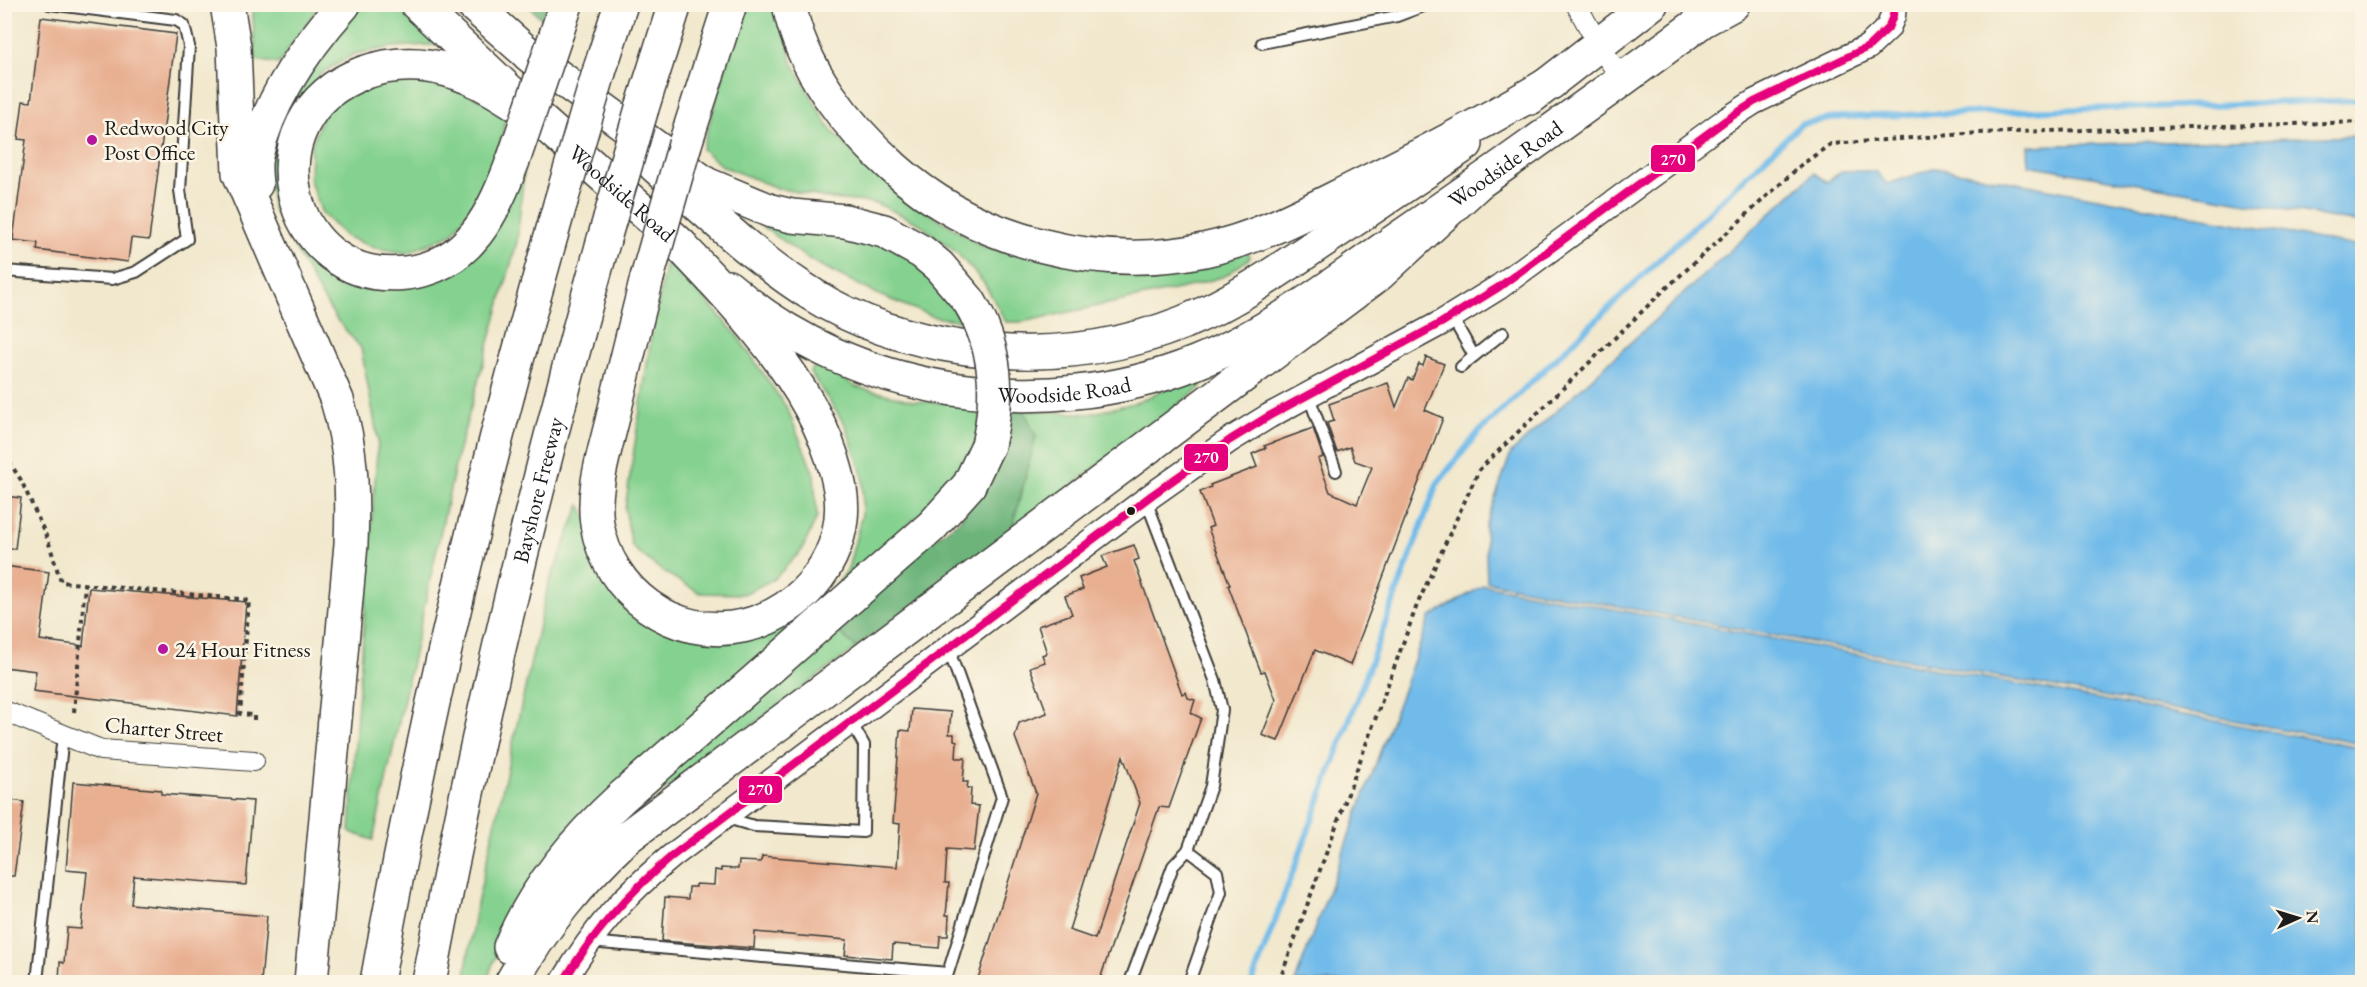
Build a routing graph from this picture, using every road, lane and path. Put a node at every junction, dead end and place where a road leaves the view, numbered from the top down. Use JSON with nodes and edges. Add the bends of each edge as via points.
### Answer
{"nodes":[{"id":1,"x":49,"y":4,"type":"edge"},
{"id":2,"x":227,"y":4,"type":"edge"},
{"id":3,"x":344,"y":4,"type":"edge"},
{"id":4,"x":417,"y":4,"type":"edge"},
{"id":5,"x":472,"y":4,"type":"edge"},
{"id":6,"x":621,"y":4,"type":"edge"},
{"id":7,"x":675,"y":4,"type":"edge"},
{"id":8,"x":730,"y":4,"type":"edge"},
{"id":9,"x":789,"y":4,"type":"edge"},
{"id":10,"x":1429,"y":4,"type":"edge"},
{"id":11,"x":1576,"y":4,"type":"edge"},
{"id":12,"x":1651,"y":4,"type":"edge"},
{"id":13,"x":1733,"y":4,"type":"edge"},
{"id":14,"x":1894,"y":4,"type":"edge"},
{"id":15,"x":562,"y":18,"type":"edge"},
{"id":16,"x":1262,"y":44,"type":"dead end"},
{"id":17,"x":1599,"y":46,"type":"junction"},
{"id":18,"x":529,"y":55,"type":"junction"},
{"id":19,"x":1623,"y":80,"type":"junction"},
{"id":20,"x":1552,"y":82,"type":"junction"},
{"id":21,"x":539,"y":119,"type":"junction"},
{"id":22,"x":2362,"y":122,"type":"edge"},
{"id":23,"x":1476,"y":185,"type":"junction"},
{"id":24,"x":256,"y":217,"type":"junction"},
{"id":25,"x":670,"y":236,"type":"junction"},
{"id":26,"x":4,"y":271,"type":"edge"},
{"id":27,"x":1452,"y":317,"type":"junction"},
{"id":28,"x":1503,"y":333,"type":"dead end"},
{"id":29,"x":1474,"y":356,"type":"junction"},
{"id":30,"x":1461,"y":367,"type":"dead end"},
{"id":31,"x":1308,"y":393,"type":"junction"},
{"id":32,"x":4,"y":454,"type":"edge"},
{"id":33,"x":1336,"y":471,"type":"dead end"},
{"id":34,"x":1146,"y":500,"type":"junction"},
{"id":35,"x":85,"y":584,"type":"junction"},
{"id":36,"x":948,"y":648,"type":"junction"},
{"id":37,"x":4,"y":711,"type":"edge"},
{"id":38,"x":74,"y":712,"type":"dead end"},
{"id":39,"x":254,"y":720,"type":"dead end"},
{"id":40,"x":851,"y":721,"type":"junction"},
{"id":41,"x":63,"y":735,"type":"junction"},
{"id":42,"x":254,"y":761,"type":"dead end"},
{"id":43,"x":723,"y":817,"type":"junction"},
{"id":44,"x":1188,"y":850,"type":"junction"},
{"id":45,"x":588,"y":942,"type":"junction"},
{"id":46,"x":37,"y":982,"type":"edge"},
{"id":47,"x":311,"y":982,"type":"edge"},
{"id":48,"x":377,"y":982,"type":"edge"},
{"id":49,"x":429,"y":982,"type":"edge"},
{"id":50,"x":496,"y":982,"type":"edge"},
{"id":51,"x":512,"y":982,"type":"edge"},
{"id":52,"x":563,"y":982,"type":"edge"},
{"id":53,"x":1130,"y":982,"type":"edge"},
{"id":54,"x":1189,"y":982,"type":"edge"},
{"id":55,"x":1279,"y":982,"type":"edge"}],
"edges":[{"from":1,"to":26,"type":"lane","via":[[177,20],[184,25],[189,46],[180,189],[187,239],[136,272],[112,279]]},
{"from":2,"to":24,"type":"highway","via":[[234,47],[239,173]]},
{"from":3,"to":24,"type":"highway","via":[[304,56],[273,107],[255,158]]},
{"from":4,"to":21,"type":"highway","name":"Woodside Road"},
{"from":5,"to":18,"type":"highway","name":"Woodside Road"},
{"from":6,"to":48,"type":"highway","bridge":true,"via":[[502,415],[442,662]]},
{"from":7,"to":49,"type":"highway","name":"Bayshore Freeway","bridge":true,"via":[[552,428],[465,800]]},
{"from":8,"to":25,"type":"highway","bridge":true,"via":[[647,278],[600,474],[597,522],[612,568],[641,602],[660,614],[702,627],[743,626],[798,599],[824,569],[838,532],[840,490],[821,431],[790,377],[737,308]]},
{"from":9,"to":20,"type":"highway","via":[[805,53],[829,95],[862,137],[911,184],[987,227],[1083,254],[1175,255],[1245,238],[1292,220],[1429,151]]},
{"from":10,"to":16,"type":"lane","via":[[1397,16]]},
{"from":11,"to":17,"type":"street"},
{"from":12,"to":17,"type":"highway","name":"Woodside Road"},
{"from":13,"to":19,"type":"highway","name":"Woodside Road","via":[[1702,21]]},
{"from":14,"to":27,"type":"street","via":[[1888,28],[1868,46],[1754,102],[1726,120],[1526,269]]},
{"from":15,"to":21,"type":"highway","bridge":true,"via":[[514,158],[494,206],[483,227],[451,257],[418,272],[380,274],[361,269],[325,248],[309,230],[298,208],[291,165],[294,146],[310,112],[337,85],[371,70],[411,64],[448,70],[491,89]]},
{"from":17,"to":19,"type":"street"},
{"from":17,"to":20,"type":"highway","name":"Woodside Road"},
{"from":18,"to":20,"type":"highway","name":"Woodside Road","via":[[765,263],[815,296],[868,322],[923,340],[1008,352],[1065,351],[1125,341],[1206,312],[1284,267]]},
{"from":18,"to":50,"type":"highway","bridge":true,"via":[[706,184],[771,211],[845,221],[884,231],[922,252],[939,266],[980,318],[993,358],[995,403],[988,445],[969,485],[932,526],[580,838],[526,915]]},
{"from":19,"to":23,"type":"highway","name":"Woodside Road"},
{"from":21,"to":25,"type":"highway","name":"Woodside Road"},
{"from":22,"to":55,"type":"path","via":[[1979,133],[1832,144],[1801,165],[1660,293],[1479,470],[1417,605]]},
{"from":23,"to":25,"type":"highway","name":"Woodside Road","via":[[1290,314],[1225,350],[1134,382],[1039,395],[944,387],[852,362],[794,333],[739,296]]},
{"from":23,"to":51,"type":"highway","via":[[1379,274],[627,838],[565,901]]},
{"from":24,"to":47,"type":"highway","via":[[337,400],[346,428],[352,481],[351,544]]},
{"from":27,"to":29,"type":"lane"},
{"from":27,"to":31,"type":"street"},
{"from":28,"to":29,"type":"lane"},
{"from":29,"to":30,"type":"lane"},
{"from":31,"to":33,"type":"lane"},
{"from":31,"to":34,"type":"street","via":[[1230,440]]},
{"from":32,"to":35,"type":"path","via":[[34,508],[61,582]]},
{"from":34,"to":36,"type":"street"},
{"from":34,"to":44,"type":"lane","via":[[1215,680],[1222,710],[1211,786]]},
{"from":35,"to":38,"type":"path"},
{"from":35,"to":39,"type":"path","via":[[249,600],[240,714],[254,715]]},
{"from":36,"to":40,"type":"street"},
{"from":36,"to":45,"type":"lane","via":[[1002,797],[948,973]]},
{"from":37,"to":41,"type":"street","name":"Charter Street"},
{"from":40,"to":43,"type":"street"},
{"from":40,"to":43,"type":"lane","via":[[864,746],[863,832],[754,826]]},
{"from":41,"to":42,"type":"street","name":"Charter Street","via":[[101,750]]},
{"from":41,"to":46,"type":"lane"},
{"from":43,"to":45,"type":"street","via":[[645,878]]},
{"from":44,"to":53,"type":"lane","via":[[1173,866]]},
{"from":44,"to":54,"type":"lane","via":[[1217,872],[1221,892]]},
{"from":45,"to":52,"type":"street"}]}
